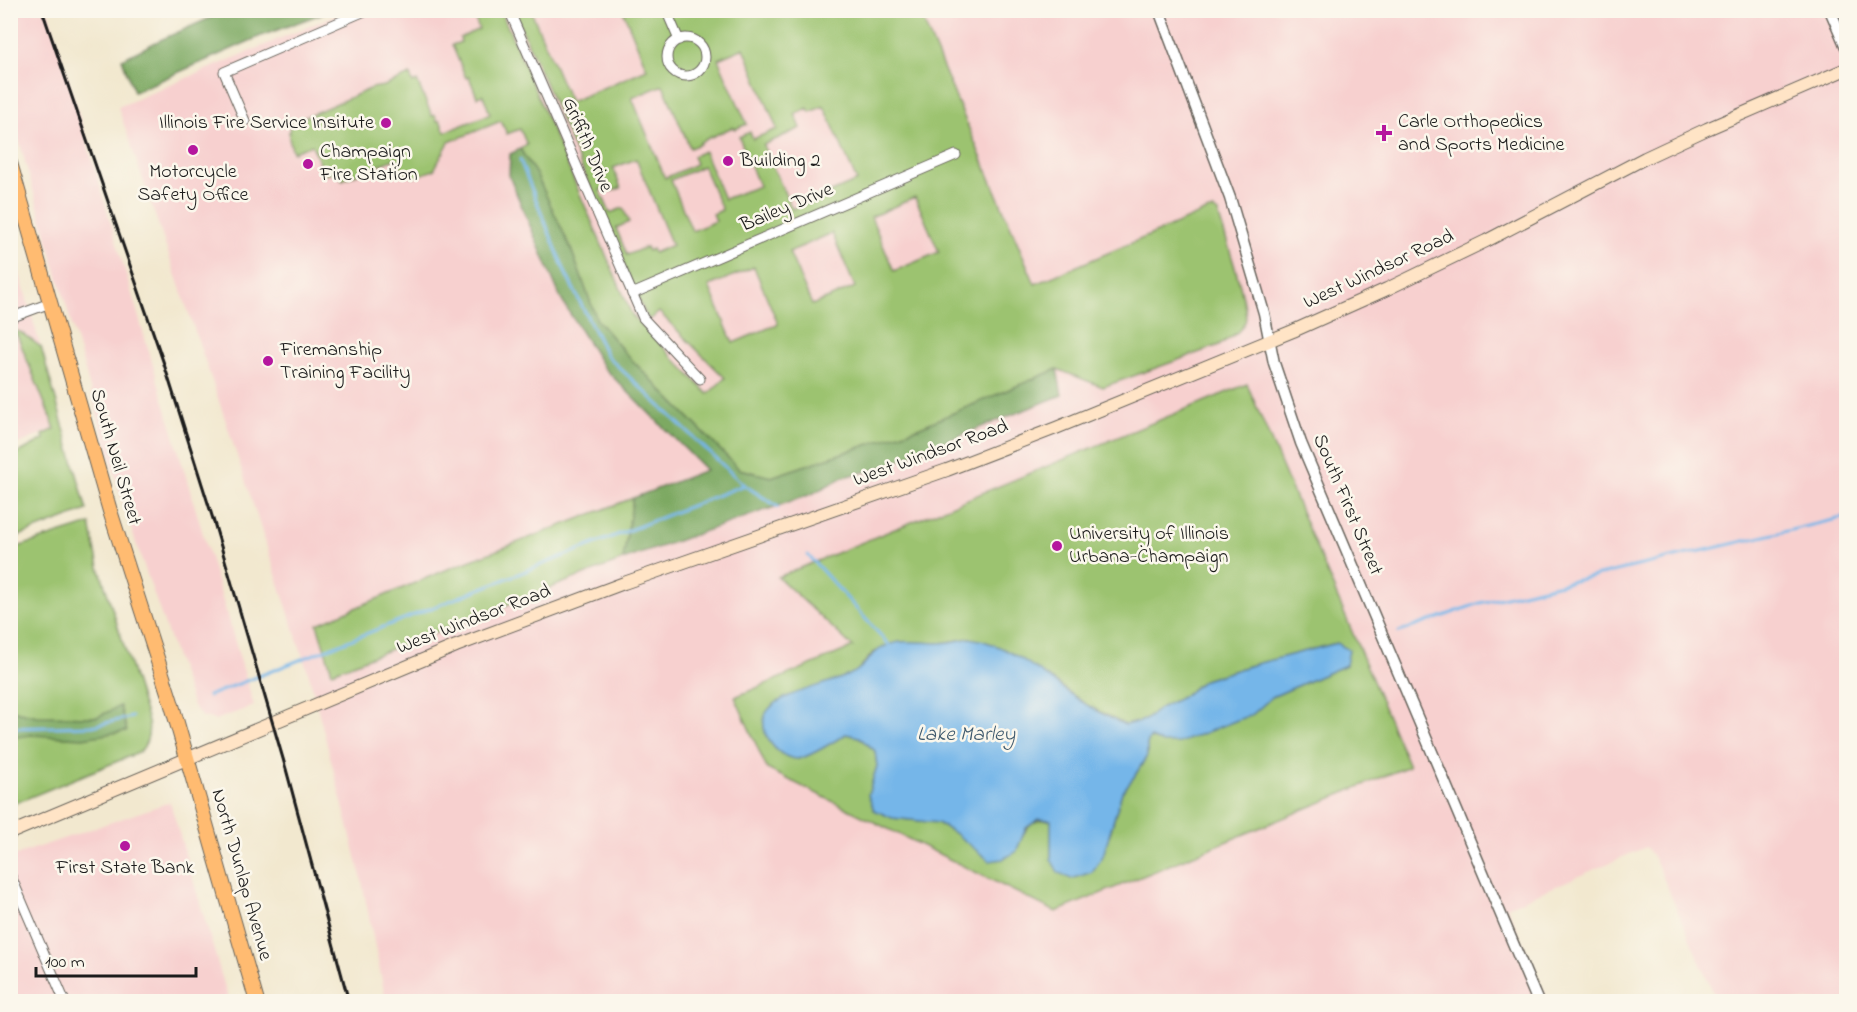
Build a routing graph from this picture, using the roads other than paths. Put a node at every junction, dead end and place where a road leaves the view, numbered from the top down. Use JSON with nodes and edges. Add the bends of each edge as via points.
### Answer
{"nodes":[{"id":1,"x":367,"y":10,"type":"edge"},
{"id":2,"x":509,"y":10,"type":"edge"},
{"id":3,"x":666,"y":10,"type":"edge"},
{"id":4,"x":1159,"y":10,"type":"edge"},
{"id":5,"x":1830,"y":10,"type":"edge"},
{"id":6,"x":679,"y":40,"type":"junction"},
{"id":7,"x":1846,"y":47,"type":"edge"},
{"id":8,"x":1846,"y":69,"type":"edge"},
{"id":9,"x":245,"y":121,"type":"dead end"},
{"id":10,"x":956,"y":155,"type":"dead end"},
{"id":11,"x":10,"y":163,"type":"edge"},
{"id":12,"x":632,"y":294,"type":"junction"},
{"id":13,"x":50,"y":303,"type":"junction"},
{"id":14,"x":10,"y":318,"type":"edge"},
{"id":15,"x":1271,"y":340,"type":"junction"},
{"id":16,"x":700,"y":379,"type":"dead end"},
{"id":17,"x":187,"y":759,"type":"junction"},
{"id":18,"x":10,"y":833,"type":"edge"},
{"id":19,"x":10,"y":874,"type":"edge"},
{"id":20,"x":65,"y":1002,"type":"edge"},
{"id":21,"x":257,"y":1002,"type":"edge"},
{"id":22,"x":1538,"y":1002,"type":"edge"}],
"edges":[{"from":1,"to":9,"type":"street","via":[[224,72]]},
{"from":2,"to":12,"type":"street","name":"Griffith Drive"},
{"from":3,"to":6,"type":"street"},
{"from":4,"to":15,"type":"street","name":"South First Street","via":[[1230,198]]},
{"from":5,"to":7,"type":"street"},
{"from":6,"to":6,"type":"street","via":[[668,54],[670,66],[684,76],[696,73],[704,63],[702,46],[691,39]]},
{"from":8,"to":15,"type":"main road","name":"West Windsor Road","via":[[1696,133],[1397,285]]},
{"from":10,"to":12,"type":"street","name":"Bailey Drive"},
{"from":11,"to":13,"type":"main road","name":"South Neil Street"},
{"from":12,"to":16,"type":"street","name":"Griffith Drive","via":[[643,318]]},
{"from":13,"to":14,"type":"street"},
{"from":13,"to":17,"type":"main road","name":"South Neil Street"},
{"from":15,"to":17,"type":"main road","name":"West Windsor Road","via":[[947,470],[456,646]]},
{"from":15,"to":22,"type":"street","name":"South First Street","via":[[1274,363],[1305,453]]},
{"from":17,"to":18,"type":"main road","name":"West Windsor Road"},
{"from":17,"to":21,"type":"main road","name":"North Dunlap Avenue"},
{"from":19,"to":20,"type":"street"}]}
